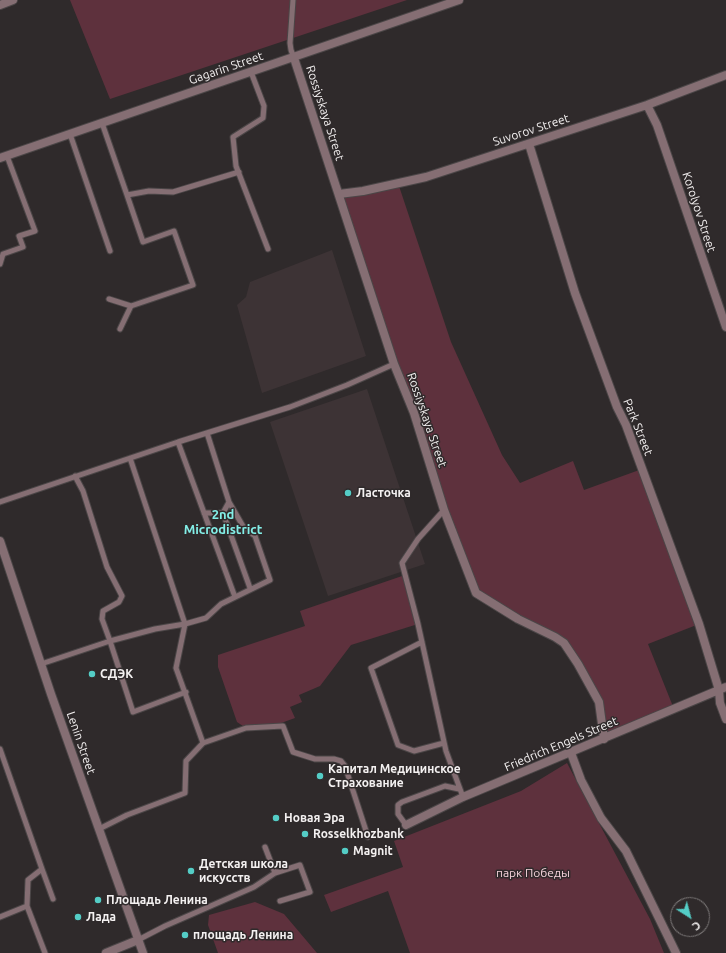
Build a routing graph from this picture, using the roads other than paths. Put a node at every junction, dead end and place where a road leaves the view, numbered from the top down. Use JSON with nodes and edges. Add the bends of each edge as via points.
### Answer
{"nodes":[{"id":1,"x":13,"y":0,"type":"edge"},
{"id":2,"x":294,"y":0,"type":"edge"},
{"id":3,"x":459,"y":0,"type":"edge"},
{"id":4,"x":0,"y":5,"type":"edge"},
{"id":5,"x":294,"y":58,"type":"junction"},
{"id":6,"x":251,"y":72,"type":"junction"},
{"id":7,"x":726,"y":76,"type":"edge"},
{"id":8,"x":647,"y":105,"type":"junction"},
{"id":9,"x":102,"y":123,"type":"junction"},
{"id":10,"x":70,"y":134,"type":"junction"},
{"id":11,"x":529,"y":144,"type":"junction"},
{"id":12,"x":4,"y":157,"type":"edge"},
{"id":13,"x":239,"y":172,"type":"junction"},
{"id":14,"x":339,"y":194,"type":"junction"},
{"id":15,"x":127,"y":195,"type":"junction"},
{"id":16,"x":268,"y":249,"type":"dead end"},
{"id":17,"x":110,"y":251,"type":"dead end"},
{"id":18,"x":0,"y":264,"type":"edge"},
{"id":19,"x":109,"y":299,"type":"dead end"},
{"id":20,"x":131,"y":306,"type":"junction"},
{"id":21,"x":726,"y":327,"type":"edge"},
{"id":22,"x":120,"y":329,"type":"dead end"},
{"id":23,"x":394,"y":364,"type":"junction"},
{"id":24,"x":207,"y":433,"type":"junction"},
{"id":25,"x":178,"y":442,"type":"junction"},
{"id":26,"x":130,"y":458,"type":"junction"},
{"id":27,"x":75,"y":476,"type":"junction"},
{"id":28,"x":0,"y":502,"type":"edge"},
{"id":29,"x":229,"y":502,"type":"junction"},
{"id":30,"x":444,"y":510,"type":"junction"},
{"id":31,"x":204,"y":513,"type":"junction"},
{"id":32,"x":224,"y":513,"type":"junction"},
{"id":33,"x":0,"y":541,"type":"edge"},
{"id":34,"x":250,"y":588,"type":"junction"},
{"id":35,"x":235,"y":597,"type":"junction"},
{"id":36,"x":184,"y":624,"type":"junction"},
{"id":37,"x":110,"y":641,"type":"junction"},
{"id":38,"x":422,"y":642,"type":"junction"},
{"id":39,"x":41,"y":664,"type":"junction"},
{"id":40,"x":723,"y":688,"type":"edge"},
{"id":41,"x":186,"y":692,"type":"junction"},
{"id":42,"x":726,"y":719,"type":"edge"},
{"id":43,"x":604,"y":739,"type":"junction"},
{"id":44,"x":203,"y":743,"type":"junction"},
{"id":45,"x":444,"y":743,"type":"junction"},
{"id":46,"x":0,"y":749,"type":"edge"},
{"id":47,"x":570,"y":753,"type":"junction"},
{"id":48,"x":459,"y":789,"type":"junction"},
{"id":49,"x":462,"y":797,"type":"junction"},
{"id":50,"x":406,"y":825,"type":"joint"},
{"id":51,"x":99,"y":829,"type":"junction"},
{"id":52,"x":368,"y":837,"type":"dead end"},
{"id":53,"x":265,"y":847,"type":"dead end"},
{"id":54,"x":42,"y":869,"type":"junction"},
{"id":55,"x":274,"y":873,"type":"junction"},
{"id":56,"x":52,"y":899,"type":"dead end"},
{"id":57,"x":280,"y":901,"type":"dead end"},
{"id":58,"x":27,"y":906,"type":"junction"},
{"id":59,"x":0,"y":917,"type":"edge"},
{"id":60,"x":138,"y":940,"type":"junction"},
{"id":61,"x":45,"y":953,"type":"edge"},
{"id":62,"x":106,"y":953,"type":"edge"},
{"id":63,"x":142,"y":953,"type":"edge"},
{"id":64,"x":676,"y":953,"type":"edge"}],
"edges":[{"from":1,"to":4,"type":"street"},
{"from":2,"to":5,"type":"lane","via":[[290,43]]},
{"from":3,"to":5,"type":"street","name":"Gagarin Street"},
{"from":5,"to":6,"type":"street","name":"Gagarin Street"},
{"from":5,"to":14,"type":"street","name":"Rossiyskaya Street"},
{"from":6,"to":9,"type":"street","name":"Gagarin Street"},
{"from":6,"to":13,"type":"lane","via":[[264,106],[262,118],[233,137]]},
{"from":7,"to":8,"type":"street","name":"Suvorov Street"},
{"from":8,"to":11,"type":"street","name":"Suvorov Street"},
{"from":8,"to":21,"type":"street","name":"Korolyov Street","via":[[657,125]]},
{"from":9,"to":10,"type":"street","name":"Gagarin Street"},
{"from":9,"to":15,"type":"lane"},
{"from":10,"to":12,"type":"street","name":"Gagarin Street"},
{"from":10,"to":17,"type":"lane"},
{"from":11,"to":14,"type":"street","name":"Suvorov Street","via":[[426,176]]},
{"from":11,"to":40,"type":"street","name":"Park Street","via":[[575,293]]},
{"from":12,"to":18,"type":"lane","via":[[35,231],[19,236],[23,247],[3,254]]},
{"from":13,"to":15,"type":"lane","via":[[173,192],[149,191]]},
{"from":13,"to":16,"type":"lane"},
{"from":14,"to":23,"type":"street","name":"Rossiyskaya Street"},
{"from":15,"to":20,"type":"lane","via":[[143,242],[174,231],[193,285]]},
{"from":19,"to":20,"type":"lane"},
{"from":20,"to":22,"type":"lane"},
{"from":23,"to":24,"type":"lane","via":[[290,407]]},
{"from":23,"to":30,"type":"street","name":"Rossiyskaya Street","via":[[414,413]]},
{"from":24,"to":25,"type":"lane"},
{"from":24,"to":29,"type":"lane"},
{"from":25,"to":26,"type":"lane"},
{"from":25,"to":31,"type":"lane"},
{"from":26,"to":27,"type":"lane"},
{"from":26,"to":36,"type":"lane"},
{"from":27,"to":28,"type":"lane"},
{"from":27,"to":37,"type":"lane","via":[[83,491],[107,567],[122,596],[119,602],[103,611],[102,619]]},
{"from":29,"to":32,"type":"lane"},
{"from":29,"to":34,"type":"lane","via":[[244,528],[255,536],[270,580]]},
{"from":30,"to":38,"type":"lane","via":[[418,539],[402,563]]},
{"from":30,"to":43,"type":"street","name":"Rossiyskaya Street","via":[[476,593],[564,643],[599,702]]},
{"from":31,"to":32,"type":"lane"},
{"from":31,"to":35,"type":"lane"},
{"from":32,"to":34,"type":"lane"},
{"from":33,"to":39,"type":"street","name":"Lenin Street"},
{"from":34,"to":35,"type":"lane"},
{"from":35,"to":36,"type":"lane","via":[[221,604],[206,618]]},
{"from":36,"to":37,"type":"lane"},
{"from":36,"to":41,"type":"lane","via":[[176,668]]},
{"from":37,"to":39,"type":"lane"},
{"from":37,"to":41,"type":"lane","via":[[134,712]]},
{"from":38,"to":45,"type":"lane"},
{"from":38,"to":45,"type":"lane","via":[[371,668],[398,744],[414,751]]},
{"from":39,"to":51,"type":"street","name":"Lenin Street"},
{"from":40,"to":42,"type":"street","name":"Park Street","via":[[720,703]]},
{"from":40,"to":43,"type":"street","name":"Friedrich Engels Street"},
{"from":41,"to":44,"type":"lane"},
{"from":43,"to":47,"type":"street","name":"Friedrich Engels Street"},
{"from":44,"to":51,"type":"lane","via":[[186,761],[185,793],[127,815]]},
{"from":44,"to":52,"type":"lane","via":[[246,728],[284,726],[293,752],[315,759],[334,759],[341,761],[345,766]]},
{"from":45,"to":48,"type":"lane"},
{"from":46,"to":54,"type":"lane"},
{"from":47,"to":49,"type":"street","name":"Friedrich Engels Street"},
{"from":47,"to":64,"type":"street","via":[[601,818],[626,850]]},
{"from":48,"to":49,"type":"lane"},
{"from":48,"to":50,"type":"lane","via":[[445,786],[402,802],[398,806],[398,814]]},
{"from":49,"to":50,"type":"street","name":"Friedrich Engels Street"},
{"from":51,"to":60,"type":"street","name":"Lenin Street"},
{"from":53,"to":55,"type":"lane"},
{"from":54,"to":56,"type":"lane"},
{"from":54,"to":58,"type":"lane","via":[[28,880]]},
{"from":55,"to":57,"type":"lane","via":[[300,866],[310,892]]},
{"from":55,"to":60,"type":"lane","via":[[254,887]]},
{"from":58,"to":59,"type":"lane"},
{"from":58,"to":61,"type":"lane"},
{"from":60,"to":62,"type":"street"},
{"from":60,"to":63,"type":"street","name":"Lenin Street"}]}
